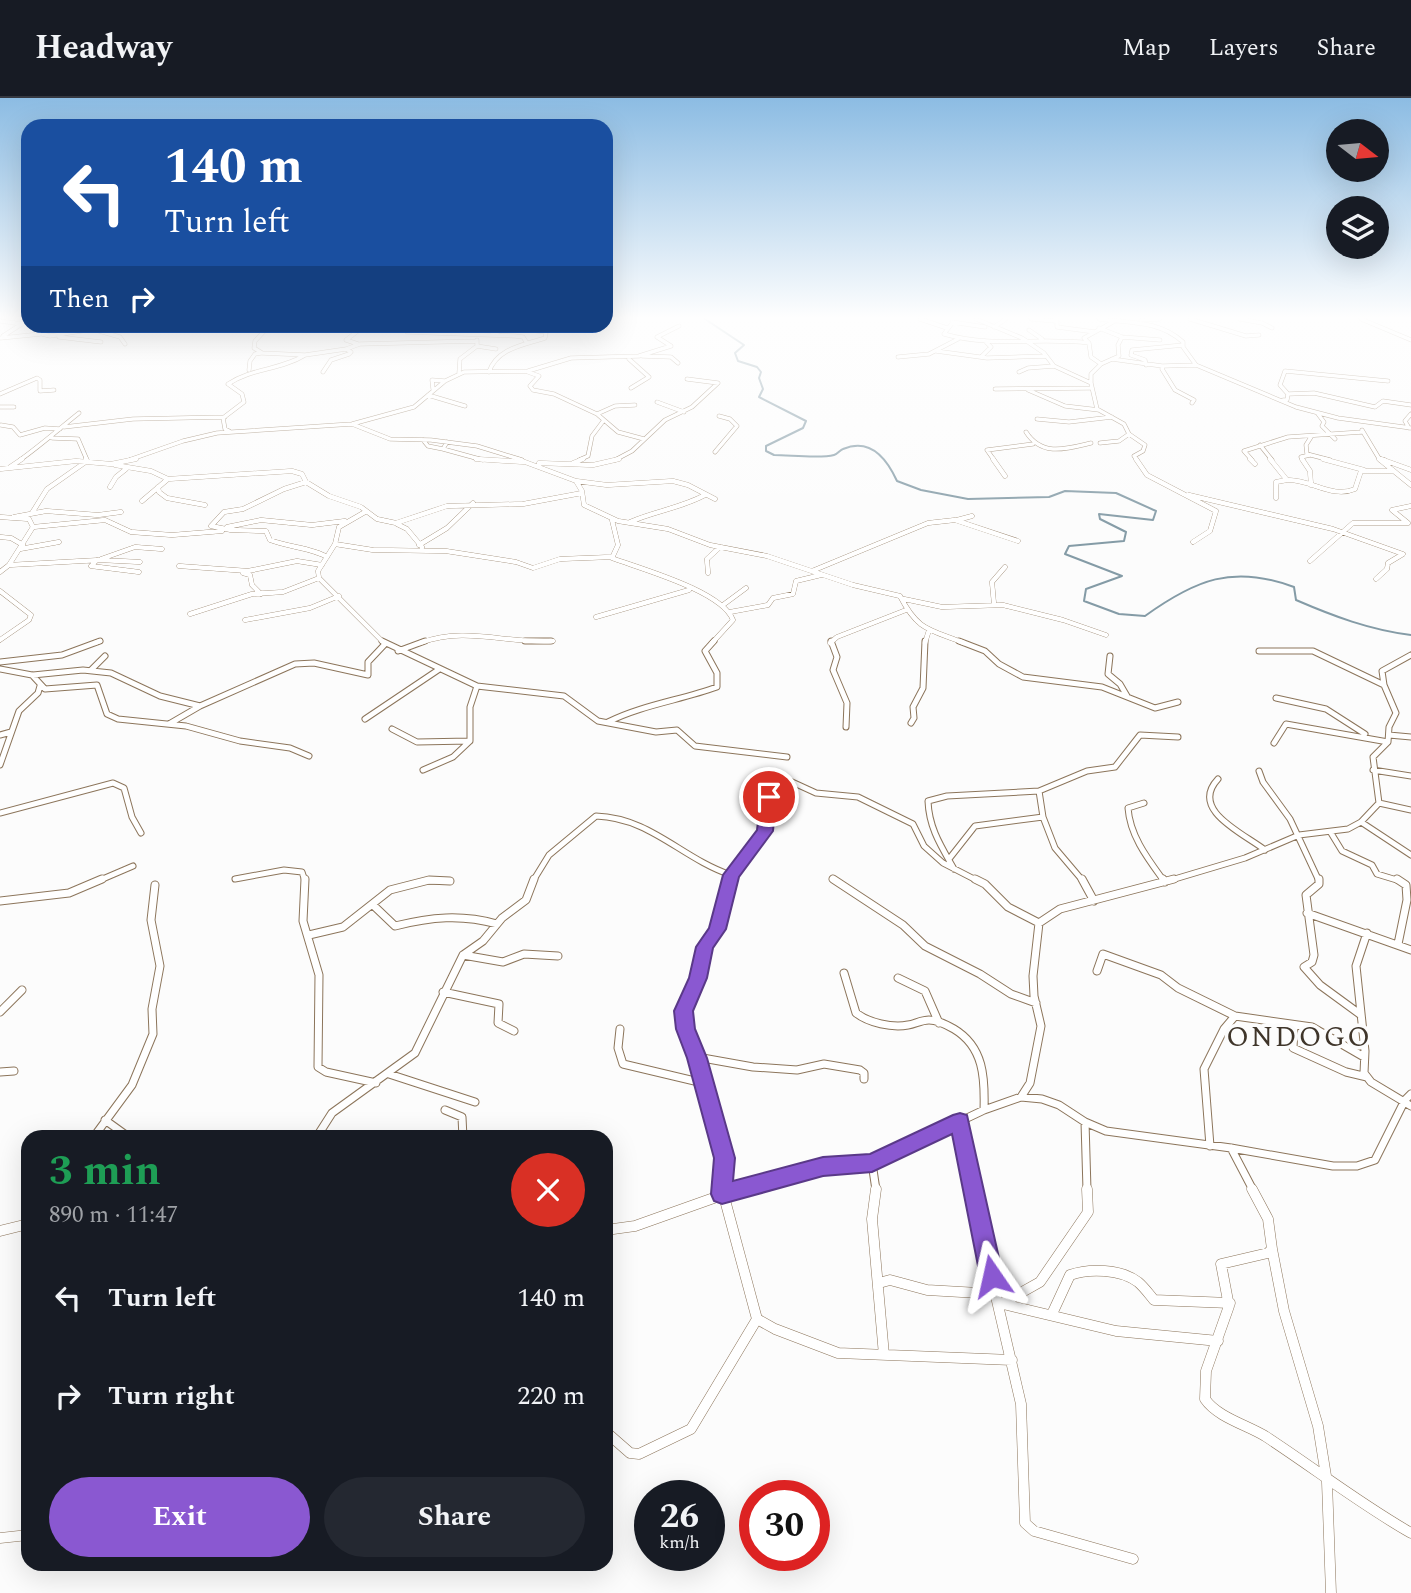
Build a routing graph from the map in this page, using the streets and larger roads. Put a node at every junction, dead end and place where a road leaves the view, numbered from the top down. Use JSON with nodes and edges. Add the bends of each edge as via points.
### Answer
{"nodes":[{"id":1,"x":40,"y":389,"type":"edge"},
{"id":2,"x":235,"y":389,"type":"edge"},
{"id":3,"x":433,"y":389,"type":"edge"},
{"id":4,"x":532,"y":389,"type":"edge"},
{"id":5,"x":711,"y":389,"type":"edge"},
{"id":6,"x":995,"y":389,"type":"dead end"},
{"id":7,"x":1002,"y":389,"type":"edge"},
{"id":8,"x":1027,"y":389,"type":"edge"},
{"id":9,"x":1091,"y":389,"type":"edge"},
{"id":10,"x":1174,"y":389,"type":"edge"},
{"id":11,"x":1256,"y":389,"type":"edge"},
{"id":12,"x":1283,"y":389,"type":"edge"},
{"id":13,"x":54,"y":390,"type":"dead end"},
{"id":14,"x":1288,"y":394,"type":"junction"},
{"id":15,"x":428,"y":395,"type":"junction"},
{"id":16,"x":1284,"y":400,"type":"junction"},
{"id":17,"x":657,"y":402,"type":"dead end"},
{"id":18,"x":1192,"y":403,"type":"dead end"},
{"id":19,"x":635,"y":405,"type":"dead end"},
{"id":20,"x":1411,"y":405,"type":"edge"},
{"id":21,"x":465,"y":406,"type":"dead end"},
{"id":22,"x":0,"y":407,"type":"edge"},
{"id":23,"x":13,"y":407,"type":"dead end"},
{"id":24,"x":1099,"y":410,"type":"junction"},
{"id":25,"x":684,"y":412,"type":"junction"},
{"id":26,"x":79,"y":413,"type":"dead end"},
{"id":27,"x":1317,"y":413,"type":"junction"},
{"id":28,"x":597,"y":414,"type":"junction"},
{"id":29,"x":1411,"y":414,"type":"edge"},
{"id":30,"x":719,"y":416,"type":"dead end"},
{"id":31,"x":1368,"y":416,"type":"dead end"},
{"id":32,"x":225,"y":417,"type":"junction"},
{"id":33,"x":1114,"y":417,"type":"junction"},
{"id":34,"x":1037,"y":419,"type":"dead end"},
{"id":35,"x":604,"y":420,"type":"junction"},
{"id":36,"x":1357,"y":421,"type":"junction"},
{"id":37,"x":1368,"y":422,"type":"junction"},
{"id":38,"x":352,"y":424,"type":"junction"},
{"id":39,"x":1,"y":425,"type":"edge"},
{"id":40,"x":62,"y":428,"type":"junction"},
{"id":41,"x":1410,"y":428,"type":"edge"},
{"id":42,"x":229,"y":431,"type":"junction"},
{"id":43,"x":1026,"y":432,"type":"dead end"},
{"id":44,"x":1362,"y":432,"type":"junction"},
{"id":45,"x":1330,"y":433,"type":"junction"},
{"id":46,"x":1129,"y":434,"type":"junction"},
{"id":47,"x":1311,"y":437,"type":"junction"},
{"id":48,"x":52,"y":438,"type":"junction"},
{"id":49,"x":644,"y":439,"type":"junction"},
{"id":50,"x":1335,"y":439,"type":"dead end"},
{"id":51,"x":423,"y":440,"type":"junction"},
{"id":52,"x":447,"y":442,"type":"junction"},
{"id":53,"x":1091,"y":443,"type":"dead end"},
{"id":54,"x":1100,"y":443,"type":"dead end"},
{"id":55,"x":1034,"y":444,"type":"junction"},
{"id":56,"x":1260,"y":445,"type":"junction"},
{"id":57,"x":443,"y":449,"type":"junction"},
{"id":58,"x":715,"y":452,"type":"dead end"},
{"id":59,"x":1310,"y":455,"type":"junction"},
{"id":60,"x":1379,"y":458,"type":"junction"},
{"id":61,"x":87,"y":461,"type":"junction"},
{"id":62,"x":529,"y":462,"type":"junction"},
{"id":63,"x":111,"y":464,"type":"junction"},
{"id":64,"x":1255,"y":464,"type":"dead end"},
{"id":65,"x":568,"y":465,"type":"junction"},
{"id":66,"x":8,"y":468,"type":"junction"},
{"id":67,"x":127,"y":469,"type":"junction"},
{"id":68,"x":0,"y":470,"type":"edge"},
{"id":69,"x":1364,"y":470,"type":"junction"},
{"id":70,"x":1411,"y":470,"type":"edge"},
{"id":71,"x":1391,"y":471,"type":"junction"},
{"id":72,"x":1005,"y":476,"type":"dead end"},
{"id":73,"x":168,"y":479,"type":"junction"},
{"id":74,"x":1287,"y":480,"type":"junction"},
{"id":75,"x":576,"y":481,"type":"junction"},
{"id":76,"x":306,"y":482,"type":"junction"},
{"id":77,"x":1311,"y":485,"type":"junction"},
{"id":78,"x":1411,"y":485,"type":"edge"},
{"id":79,"x":110,"y":487,"type":"dead end"},
{"id":80,"x":158,"y":487,"type":"junction"},
{"id":81,"x":582,"y":493,"type":"junction"},
{"id":82,"x":1184,"y":494,"type":"junction"},
{"id":83,"x":705,"y":495,"type":"junction"},
{"id":84,"x":1276,"y":498,"type":"dead end"},
{"id":85,"x":715,"y":499,"type":"dead end"},
{"id":86,"x":142,"y":501,"type":"dead end"},
{"id":87,"x":473,"y":503,"type":"junction"},
{"id":88,"x":205,"y":505,"type":"dead end"},
{"id":89,"x":1411,"y":506,"type":"edge"},
{"id":90,"x":121,"y":512,"type":"dead end"},
{"id":91,"x":365,"y":512,"type":"junction"},
{"id":92,"x":32,"y":513,"type":"junction"},
{"id":93,"x":972,"y":516,"type":"dead end"},
{"id":94,"x":0,"y":517,"type":"edge"},
{"id":95,"x":14,"y":517,"type":"junction"},
{"id":96,"x":610,"y":519,"type":"junction"},
{"id":97,"x":955,"y":520,"type":"junction"},
{"id":98,"x":347,"y":521,"type":"junction"},
{"id":99,"x":396,"y":523,"type":"junction"},
{"id":100,"x":628,"y":523,"type":"junction"},
{"id":101,"x":33,"y":527,"type":"junction"},
{"id":102,"x":221,"y":529,"type":"junction"},
{"id":103,"x":231,"y":530,"type":"junction"},
{"id":104,"x":1340,"y":531,"type":"junction"},
{"id":105,"x":0,"y":537,"type":"edge"},
{"id":106,"x":1018,"y":541,"type":"dead end"},
{"id":107,"x":59,"y":542,"type":"dead end"},
{"id":108,"x":1193,"y":542,"type":"dead end"},
{"id":109,"x":335,"y":544,"type":"junction"},
{"id":110,"x":21,"y":547,"type":"junction"},
{"id":111,"x":421,"y":547,"type":"junction"},
{"id":112,"x":720,"y":547,"type":"junction"},
{"id":113,"x":162,"y":549,"type":"dead end"},
{"id":114,"x":307,"y":551,"type":"junction"},
{"id":115,"x":327,"y":556,"type":"junction"},
{"id":116,"x":611,"y":557,"type":"junction"},
{"id":117,"x":98,"y":560,"type":"junction"},
{"id":118,"x":1310,"y":561,"type":"dead end"},
{"id":119,"x":140,"y":562,"type":"dead end"},
{"id":120,"x":309,"y":562,"type":"junction"},
{"id":121,"x":9,"y":565,"type":"junction"},
{"id":122,"x":322,"y":565,"type":"junction"},
{"id":123,"x":179,"y":566,"type":"dead end"},
{"id":124,"x":1005,"y":567,"type":"dead end"},
{"id":125,"x":220,"y":568,"type":"junction"},
{"id":126,"x":811,"y":570,"type":"junction"},
{"id":127,"x":0,"y":572,"type":"edge"},
{"id":128,"x":139,"y":572,"type":"dead end"},
{"id":129,"x":708,"y":573,"type":"dead end"},
{"id":130,"x":821,"y":575,"type":"junction"},
{"id":131,"x":319,"y":578,"type":"junction"},
{"id":132,"x":1376,"y":579,"type":"dead end"},
{"id":133,"x":746,"y":588,"type":"dead end"},
{"id":134,"x":689,"y":590,"type":"junction"},
{"id":135,"x":0,"y":591,"type":"edge"},
{"id":136,"x":262,"y":594,"type":"junction"},
{"id":137,"x":7,"y":596,"type":"junction"},
{"id":138,"x":338,"y":596,"type":"junction"},
{"id":139,"x":904,"y":598,"type":"junction"},
{"id":140,"x":0,"y":600,"type":"edge"},
{"id":141,"x":994,"y":604,"type":"junction"},
{"id":142,"x":723,"y":605,"type":"junction"},
{"id":143,"x":906,"y":610,"type":"junction"},
{"id":144,"x":730,"y":612,"type":"junction"},
{"id":145,"x":190,"y":614,"type":"dead end"},
{"id":146,"x":596,"y":617,"type":"dead end"},
{"id":147,"x":245,"y":620,"type":"dead end"},
{"id":148,"x":929,"y":631,"type":"junction"},
{"id":149,"x":1106,"y":635,"type":"dead end"},
{"id":150,"x":0,"y":640,"type":"edge"},
{"id":151,"x":100,"y":641,"type":"dead end"},
{"id":152,"x":553,"y":641,"type":"dead end"},
{"id":153,"x":385,"y":644,"type":"junction"},
{"id":154,"x":398,"y":651,"type":"junction"},
{"id":155,"x":1259,"y":651,"type":"dead end"},
{"id":156,"x":1411,"y":655,"type":"edge"},
{"id":157,"x":104,"y":656,"type":"dead end"},
{"id":158,"x":1110,"y":656,"type":"dead end"},
{"id":159,"x":0,"y":662,"type":"edge"},
{"id":160,"x":0,"y":669,"type":"edge"},
{"id":161,"x":91,"y":670,"type":"junction"},
{"id":162,"x":438,"y":670,"type":"junction"},
{"id":163,"x":32,"y":675,"type":"junction"},
{"id":164,"x":1384,"y":684,"type":"junction"},
{"id":165,"x":477,"y":685,"type":"junction"},
{"id":166,"x":40,"y":686,"type":"junction"},
{"id":167,"x":1127,"y":696,"type":"junction"},
{"id":168,"x":1276,"y":698,"type":"dead end"},
{"id":169,"x":1178,"y":702,"type":"dead end"},
{"id":170,"x":200,"y":706,"type":"junction"},
{"id":171,"x":365,"y":719,"type":"dead end"},
{"id":172,"x":608,"y":722,"type":"junction"},
{"id":173,"x":911,"y":723,"type":"dead end"},
{"id":174,"x":169,"y":724,"type":"junction"},
{"id":175,"x":846,"y":727,"type":"dead end"},
{"id":176,"x":392,"y":729,"type":"dead end"},
{"id":177,"x":11,"y":732,"type":"junction"},
{"id":178,"x":0,"y":735,"type":"edge"},
{"id":179,"x":1366,"y":735,"type":"junction"},
{"id":180,"x":1178,"y":737,"type":"dead end"},
{"id":181,"x":1411,"y":737,"type":"edge"},
{"id":182,"x":1388,"y":738,"type":"junction"},
{"id":183,"x":470,"y":741,"type":"junction"},
{"id":184,"x":1274,"y":743,"type":"dead end"},
{"id":185,"x":309,"y":756,"type":"dead end"},
{"id":186,"x":787,"y":757,"type":"dead end"},
{"id":187,"x":0,"y":765,"type":"edge"},
{"id":188,"x":423,"y":770,"type":"dead end"},
{"id":189,"x":1373,"y":770,"type":"junction"},
{"id":190,"x":1259,"y":771,"type":"dead end"},
{"id":191,"x":1411,"y":776,"type":"edge"},
{"id":192,"x":1217,"y":779,"type":"dead end"},
{"id":193,"x":792,"y":782,"type":"dead end"},
{"id":194,"x":1039,"y":791,"type":"junction"},
{"id":195,"x":769,"y":797,"type":"dead end"},
{"id":196,"x":1144,"y":803,"type":"dead end"},
{"id":197,"x":1379,"y":803,"type":"junction"},
{"id":198,"x":1411,"y":810,"type":"edge"},
{"id":199,"x":0,"y":813,"type":"edge"},
{"id":200,"x":1042,"y":817,"type":"junction"},
{"id":201,"x":1361,"y":822,"type":"junction"},
{"id":202,"x":141,"y":833,"type":"dead end"},
{"id":203,"x":1331,"y":833,"type":"junction"},
{"id":204,"x":1299,"y":835,"type":"junction"},
{"id":205,"x":1265,"y":850,"type":"junction"},
{"id":206,"x":1411,"y":855,"type":"edge"},
{"id":207,"x":949,"y":859,"type":"junction"},
{"id":208,"x":134,"y":866,"type":"dead end"},
{"id":209,"x":954,"y":869,"type":"junction"},
{"id":210,"x":731,"y":875,"type":"junction"},
{"id":211,"x":236,"y":879,"type":"dead end"},
{"id":212,"x":833,"y":879,"type":"dead end"},
{"id":213,"x":450,"y":881,"type":"dead end"},
{"id":214,"x":1407,"y":881,"type":"edge"},
{"id":215,"x":1166,"y":882,"type":"junction"},
{"id":216,"x":155,"y":885,"type":"dead end"},
{"id":217,"x":0,"y":901,"type":"edge"},
{"id":218,"x":1094,"y":901,"type":"junction"},
{"id":219,"x":373,"y":905,"type":"junction"},
{"id":220,"x":1307,"y":913,"type":"junction"},
{"id":221,"x":1039,"y":923,"type":"junction"},
{"id":222,"x":496,"y":924,"type":"junction"},
{"id":223,"x":1367,"y":933,"type":"junction"},
{"id":224,"x":309,"y":935,"type":"junction"},
{"id":225,"x":1398,"y":944,"type":"junction"},
{"id":226,"x":1411,"y":950,"type":"edge"},
{"id":227,"x":463,"y":955,"type":"junction"},
{"id":228,"x":558,"y":956,"type":"dead end"},
{"id":229,"x":1097,"y":971,"type":"dead end"},
{"id":230,"x":844,"y":973,"type":"dead end"},
{"id":231,"x":898,"y":978,"type":"dead end"},
{"id":232,"x":22,"y":990,"type":"dead end"},
{"id":233,"x":443,"y":992,"type":"junction"},
{"id":234,"x":1036,"y":1003,"type":"junction"},
{"id":235,"x":0,"y":1012,"type":"edge"},
{"id":236,"x":1361,"y":1015,"type":"junction"},
{"id":237,"x":1235,"y":1016,"type":"junction"},
{"id":238,"x":939,"y":1023,"type":"junction"},
{"id":239,"x":1294,"y":1025,"type":"junction"},
{"id":240,"x":620,"y":1028,"type":"dead end"},
{"id":241,"x":514,"y":1031,"type":"dead end"},
{"id":242,"x":1364,"y":1057,"type":"junction"},
{"id":243,"x":697,"y":1058,"type":"junction"},
{"id":244,"x":0,"y":1072,"type":"edge"},
{"id":245,"x":14,"y":1072,"type":"dead end"},
{"id":246,"x":389,"y":1074,"type":"junction"},
{"id":247,"x":1367,"y":1077,"type":"junction"},
{"id":248,"x":864,"y":1079,"type":"dead end"},
{"id":249,"x":376,"y":1083,"type":"junction"},
{"id":250,"x":703,"y":1083,"type":"junction"},
{"id":251,"x":1021,"y":1097,"type":"junction"},
{"id":252,"x":1409,"y":1100,"type":"edge"},
{"id":253,"x":475,"y":1102,"type":"dead end"},
{"id":254,"x":445,"y":1110,"type":"dead end"},
{"id":255,"x":984,"y":1110,"type":"junction"},
{"id":256,"x":106,"y":1120,"type":"junction"},
{"id":257,"x":960,"y":1121,"type":"junction"},
{"id":258,"x":1085,"y":1122,"type":"junction"},
{"id":259,"x":99,"y":1130,"type":"edge"},
{"id":260,"x":119,"y":1130,"type":"edge"},
{"id":261,"x":321,"y":1130,"type":"edge"},
{"id":262,"x":463,"y":1130,"type":"edge"},
{"id":263,"x":1210,"y":1146,"type":"junction"},
{"id":264,"x":1231,"y":1148,"type":"junction"},
{"id":265,"x":872,"y":1163,"type":"junction"},
{"id":266,"x":722,"y":1194,"type":"junction"},
{"id":267,"x":21,"y":1226,"type":"edge"},
{"id":268,"x":613,"y":1229,"type":"edge"},
{"id":269,"x":0,"y":1231,"type":"edge"},
{"id":270,"x":1272,"y":1249,"type":"junction"},
{"id":271,"x":878,"y":1283,"type":"junction"},
{"id":272,"x":999,"y":1300,"type":"junction"},
{"id":273,"x":1230,"y":1303,"type":"junction"},
{"id":274,"x":1052,"y":1314,"type":"junction"},
{"id":275,"x":757,"y":1319,"type":"junction"},
{"id":276,"x":1217,"y":1341,"type":"junction"},
{"id":277,"x":884,"y":1355,"type":"junction"},
{"id":278,"x":1012,"y":1360,"type":"junction"},
{"id":279,"x":613,"y":1438,"type":"edge"},
{"id":280,"x":1327,"y":1482,"type":"junction"},
{"id":281,"x":1411,"y":1533,"type":"edge"},
{"id":282,"x":21,"y":1536,"type":"edge"},
{"id":283,"x":0,"y":1538,"type":"edge"},
{"id":284,"x":1133,"y":1559,"type":"dead end"},
{"id":285,"x":1331,"y":1593,"type":"edge"}],
"edges":[{"from":1,"to":13,"type":"street"},
{"from":2,"to":32,"type":"street","via":[[244,402]]},
{"from":3,"to":15,"type":"street"},
{"from":4,"to":28,"type":"street"},
{"from":5,"to":25,"type":"street"},
{"from":6,"to":7,"type":"street"},
{"from":8,"to":24,"type":"street","via":[[1065,406]]},
{"from":9,"to":24,"type":"street"},
{"from":10,"to":18,"type":"street","via":[[1194,400]]},
{"from":11,"to":16,"type":"street"},
{"from":12,"to":14,"type":"street"},
{"from":14,"to":16,"type":"street"},
{"from":14,"to":20,"type":"street","via":[[1314,393],[1368,407],[1383,401]]},
{"from":15,"to":21,"type":"street"},
{"from":15,"to":38,"type":"street","via":[[414,407]]},
{"from":16,"to":27,"type":"street"},
{"from":17,"to":25,"type":"street"},
{"from":19,"to":28,"type":"street","via":[[615,406]]},
{"from":22,"to":23,"type":"street"},
{"from":24,"to":33,"type":"street"},
{"from":25,"to":49,"type":"street","via":[[665,420]]},
{"from":26,"to":40,"type":"street"},
{"from":27,"to":36,"type":"street"},
{"from":27,"to":45,"type":"street"},
{"from":28,"to":35,"type":"street"},
{"from":29,"to":41,"type":"street","via":[[1405,421]]},
{"from":30,"to":58,"type":"street","via":[[737,426]]},
{"from":31,"to":37,"type":"street"},
{"from":32,"to":40,"type":"street","via":[[118,420]]},
{"from":32,"to":42,"type":"street","via":[[222,421]]},
{"from":33,"to":34,"type":"street","via":[[1069,422]]},
{"from":33,"to":46,"type":"street"},
{"from":35,"to":49,"type":"street","via":[[618,432]]},
{"from":35,"to":65,"type":"street","via":[[592,436],[588,456]]},
{"from":36,"to":37,"type":"street"},
{"from":36,"to":44,"type":"street"},
{"from":37,"to":41,"type":"street"},
{"from":38,"to":42,"type":"street"},
{"from":38,"to":51,"type":"street","via":[[390,439]]},
{"from":39,"to":40,"type":"street","via":[[13,426],[20,435]]},
{"from":40,"to":48,"type":"street"},
{"from":42,"to":63,"type":"street"},
{"from":43,"to":55,"type":"street"},
{"from":44,"to":45,"type":"street"},
{"from":44,"to":60,"type":"street"},
{"from":45,"to":47,"type":"street"},
{"from":45,"to":50,"type":"street"},
{"from":46,"to":54,"type":"street"},
{"from":46,"to":82,"type":"street","via":[[1144,446],[1134,456],[1139,468]]},
{"from":47,"to":56,"type":"street","via":[[1288,437]]},
{"from":47,"to":59,"type":"street","via":[[1306,445]]},
{"from":48,"to":61,"type":"street","via":[[78,439]]},
{"from":48,"to":66,"type":"street"},
{"from":49,"to":65,"type":"street","via":[[616,460]]},
{"from":51,"to":52,"type":"street"},
{"from":51,"to":57,"type":"street"},
{"from":52,"to":57,"type":"street"},
{"from":52,"to":62,"type":"street"},
{"from":53,"to":55,"type":"street","via":[[1051,452]]},
{"from":55,"to":72,"type":"street","via":[[987,450]]},
{"from":56,"to":64,"type":"street","via":[[1244,452]]},
{"from":56,"to":74,"type":"street"},
{"from":57,"to":62,"type":"street","via":[[485,461]]},
{"from":59,"to":69,"type":"street"},
{"from":59,"to":77,"type":"street","via":[[1301,457],[1310,471]]},
{"from":60,"to":70,"type":"street"},
{"from":60,"to":71,"type":"street"},
{"from":61,"to":63,"type":"street"},
{"from":61,"to":66,"type":"street"},
{"from":61,"to":92,"type":"street","via":[[44,492]]},
{"from":62,"to":65,"type":"street"},
{"from":62,"to":75,"type":"street"},
{"from":63,"to":67,"type":"street"},
{"from":66,"to":68,"type":"street"},
{"from":67,"to":73,"type":"street","via":[[151,471]]},
{"from":67,"to":79,"type":"street"},
{"from":69,"to":71,"type":"street"},
{"from":69,"to":77,"type":"street","via":[[1359,472],[1353,492]]},
{"from":71,"to":78,"type":"street"},
{"from":73,"to":76,"type":"street","via":[[284,471],[302,474]]},
{"from":73,"to":80,"type":"street"},
{"from":74,"to":77,"type":"street"},
{"from":74,"to":84,"type":"street","via":[[1276,482]]},
{"from":75,"to":81,"type":"street"},
{"from":75,"to":83,"type":"street","via":[[607,485],[673,481]]},
{"from":76,"to":91,"type":"street"},
{"from":76,"to":102,"type":"street","via":[[243,509],[224,512],[211,526]]},
{"from":80,"to":86,"type":"street"},
{"from":80,"to":88,"type":"street","via":[[167,498]]},
{"from":81,"to":87,"type":"street","via":[[523,503]]},
{"from":81,"to":96,"type":"street","via":[[586,508]]},
{"from":82,"to":104,"type":"street"},
{"from":82,"to":108,"type":"street","via":[[1216,511],[1210,531]]},
{"from":83,"to":85,"type":"street"},
{"from":83,"to":100,"type":"street"},
{"from":87,"to":99,"type":"street","via":[[440,507]]},
{"from":87,"to":111,"type":"street"},
{"from":89,"to":104,"type":"street","via":[[1392,510],[1406,523],[1357,522]]},
{"from":90,"to":92,"type":"street"},
{"from":91,"to":98,"type":"street"},
{"from":91,"to":99,"type":"street"},
{"from":92,"to":95,"type":"street"},
{"from":93,"to":97,"type":"street"},
{"from":94,"to":95,"type":"street"},
{"from":95,"to":101,"type":"street","via":[[29,519]]},
{"from":96,"to":100,"type":"street"},
{"from":96,"to":116,"type":"street","via":[[618,545]]},
{"from":97,"to":106,"type":"street"},
{"from":97,"to":126,"type":"street","via":[[920,524]]},
{"from":98,"to":102,"type":"street","via":[[312,525],[261,520]]},
{"from":98,"to":109,"type":"street","via":[[339,527]]},
{"from":99,"to":111,"type":"street"},
{"from":100,"to":112,"type":"street","via":[[668,529]]},
{"from":101,"to":103,"type":"street","via":[[105,520],[131,532],[189,535]]},
{"from":101,"to":110,"type":"street"},
{"from":102,"to":103,"type":"street"},
{"from":103,"to":114,"type":"street","via":[[267,531],[270,540]]},
{"from":104,"to":118,"type":"street"},
{"from":104,"to":132,"type":"street","via":[[1403,554],[1388,563]]},
{"from":105,"to":110,"type":"street","via":[[11,538]]},
{"from":107,"to":110,"type":"street"},
{"from":109,"to":111,"type":"street","via":[[373,550]]},
{"from":109,"to":115,"type":"street"},
{"from":110,"to":121,"type":"street"},
{"from":111,"to":116,"type":"street","via":[[533,568],[560,559]]},
{"from":112,"to":126,"type":"street"},
{"from":112,"to":129,"type":"street","via":[[707,559]]},
{"from":113,"to":117,"type":"street","via":[[135,547]]},
{"from":114,"to":115,"type":"street"},
{"from":114,"to":120,"type":"street"},
{"from":115,"to":122,"type":"street"},
{"from":116,"to":134,"type":"street"},
{"from":117,"to":119,"type":"street"},
{"from":117,"to":121,"type":"street"},
{"from":117,"to":128,"type":"street","via":[[91,566]]},
{"from":120,"to":122,"type":"street"},
{"from":120,"to":125,"type":"street","via":[[259,570]]},
{"from":121,"to":127,"type":"street"},
{"from":122,"to":131,"type":"street"},
{"from":123,"to":125,"type":"street"},
{"from":124,"to":141,"type":"street","via":[[992,582]]},
{"from":125,"to":136,"type":"street","via":[[250,575],[252,585]]},
{"from":126,"to":130,"type":"street"},
{"from":130,"to":139,"type":"street"},
{"from":130,"to":144,"type":"street","via":[[796,581],[793,594],[773,598],[768,605]]},
{"from":131,"to":136,"type":"street","via":[[283,592]]},
{"from":131,"to":138,"type":"street"},
{"from":133,"to":142,"type":"street"},
{"from":134,"to":142,"type":"street"},
{"from":134,"to":146,"type":"street"},
{"from":135,"to":137,"type":"street"},
{"from":136,"to":145,"type":"street"},
{"from":137,"to":140,"type":"street"},
{"from":137,"to":150,"type":"street","via":[[31,617]]},
{"from":138,"to":147,"type":"street","via":[[310,608]]},
{"from":138,"to":153,"type":"street"},
{"from":139,"to":141,"type":"street","via":[[942,607]]},
{"from":139,"to":143,"type":"street"},
{"from":141,"to":149,"type":"street"},
{"from":142,"to":144,"type":"street"},
{"from":143,"to":148,"type":"street"},
{"from":143,"to":175,"type":"street","via":[[830,642],[836,657],[833,670],[847,703]]},
{"from":144,"to":172,"type":"street","via":[[733,620],[705,650],[717,669],[717,687],[630,711]]},
{"from":148,"to":167,"type":"street","via":[[985,651],[1023,677],[1102,687]]},
{"from":148,"to":173,"type":"street","via":[[923,653],[923,696],[913,707]]},
{"from":151,"to":159,"type":"street","via":[[62,655]]},
{"from":152,"to":154,"type":"street","via":[[528,643],[453,634]]},
{"from":153,"to":154,"type":"street"},
{"from":153,"to":170,"type":"street","via":[[368,662],[368,675],[306,662]]},
{"from":154,"to":162,"type":"street"},
{"from":155,"to":164,"type":"street","via":[[1313,652]]},
{"from":156,"to":164,"type":"street","via":[[1384,669]]},
{"from":157,"to":161,"type":"street"},
{"from":158,"to":167,"type":"street","via":[[1108,674]]},
{"from":160,"to":163,"type":"street"},
{"from":161,"to":163,"type":"street"},
{"from":161,"to":170,"type":"street"},
{"from":162,"to":165,"type":"street"},
{"from":162,"to":171,"type":"street"},
{"from":163,"to":166,"type":"street"},
{"from":164,"to":182,"type":"street","via":[[1396,713]]},
{"from":165,"to":172,"type":"street","via":[[564,696],[593,718]]},
{"from":165,"to":183,"type":"street","via":[[470,707]]},
{"from":166,"to":174,"type":"street","via":[[97,685],[107,714]]},
{"from":166,"to":177,"type":"street","via":[[19,711]]},
{"from":167,"to":169,"type":"street","via":[[1155,708]]},
{"from":168,"to":179,"type":"street","via":[[1326,709]]},
{"from":170,"to":174,"type":"street"},
{"from":172,"to":186,"type":"street","via":[[656,732],[677,730],[695,746]]},
{"from":174,"to":185,"type":"street","via":[[290,748]]},
{"from":176,"to":183,"type":"street","via":[[417,742]]},
{"from":177,"to":178,"type":"street"},
{"from":177,"to":187,"type":"street"},
{"from":179,"to":182,"type":"street"},
{"from":179,"to":184,"type":"street","via":[[1286,724]]},
{"from":180,"to":194,"type":"street","via":[[1140,735],[1115,767],[1087,771]]},
{"from":181,"to":182,"type":"street"},
{"from":182,"to":189,"type":"street","via":[[1373,757]]},
{"from":183,"to":188,"type":"street","via":[[453,757]]},
{"from":189,"to":191,"type":"street"},
{"from":189,"to":197,"type":"street"},
{"from":190,"to":204,"type":"street","via":[[1262,783]]},
{"from":192,"to":205,"type":"street","via":[[1208,796],[1214,811]]},
{"from":193,"to":209,"type":"street","via":[[816,793],[850,795],[894,814],[916,827],[924,846]]},
{"from":194,"to":200,"type":"street"},
{"from":194,"to":207,"type":"street","via":[[928,801],[934,834]]},
{"from":195,"to":210,"type":"street","via":[[765,831]]},
{"from":196,"to":215,"type":"street","via":[[1128,808],[1130,820],[1148,859]]},
{"from":197,"to":198,"type":"street"},
{"from":197,"to":201,"type":"street"},
{"from":199,"to":202,"type":"street","via":[[113,783],[124,788]]},
{"from":200,"to":207,"type":"street","via":[[975,826]]},
{"from":200,"to":218,"type":"street","via":[[1055,848],[1081,877]]},
{"from":201,"to":203,"type":"street"},
{"from":201,"to":206,"type":"street"},
{"from":203,"to":204,"type":"street"},
{"from":203,"to":214,"type":"street","via":[[1342,851],[1372,865],[1377,873]]},
{"from":204,"to":205,"type":"street"},
{"from":204,"to":220,"type":"street","via":[[1319,880],[1306,895]]},
{"from":205,"to":215,"type":"street"},
{"from":207,"to":209,"type":"street"},
{"from":208,"to":217,"type":"street","via":[[69,893]]},
{"from":209,"to":221,"type":"street","via":[[985,884],[1008,907]]},
{"from":210,"to":222,"type":"street","via":[[709,869],[629,818],[596,816],[544,861],[526,900]]},
{"from":210,"to":243,"type":"street","via":[[717,929],[705,947],[683,1011]]},
{"from":211,"to":224,"type":"street","via":[[284,870],[302,872],[303,921]]},
{"from":212,"to":234,"type":"street","via":[[903,925],[925,946],[1011,995]]},
{"from":213,"to":219,"type":"street","via":[[429,880],[390,890]]},
{"from":214,"to":225,"type":"street"},
{"from":215,"to":218,"type":"street"},
{"from":216,"to":256,"type":"street","via":[[151,920],[160,966],[152,1009],[153,1034],[132,1085]]},
{"from":218,"to":221,"type":"street","via":[[1060,909]]},
{"from":219,"to":222,"type":"street","via":[[395,926],[448,915]]},
{"from":219,"to":224,"type":"street","via":[[343,927]]},
{"from":220,"to":223,"type":"street"},
{"from":220,"to":236,"type":"street","via":[[1314,954],[1304,971]]},
{"from":221,"to":234,"type":"street","via":[[1033,976]]},
{"from":222,"to":227,"type":"street"},
{"from":223,"to":225,"type":"street"},
{"from":223,"to":236,"type":"street","via":[[1356,967]]},
{"from":224,"to":249,"type":"street","via":[[319,975],[318,1067]]},
{"from":225,"to":226,"type":"street"},
{"from":227,"to":228,"type":"street","via":[[503,962],[524,954]]},
{"from":227,"to":233,"type":"street"},
{"from":229,"to":237,"type":"street","via":[[1103,954],[1160,975],[1178,989]]},
{"from":230,"to":238,"type":"street","via":[[861,1017],[902,1025],[927,1020]]},
{"from":231,"to":238,"type":"street","via":[[925,991]]},
{"from":232,"to":235,"type":"street"},
{"from":233,"to":241,"type":"street","via":[[499,1004],[498,1023]]},
{"from":233,"to":246,"type":"street","via":[[415,1053]]},
{"from":234,"to":251,"type":"street","via":[[1039,1037],[1030,1083]]},
{"from":236,"to":242,"type":"street"},
{"from":237,"to":239,"type":"street"},
{"from":237,"to":263,"type":"street","via":[[1204,1069]]},
{"from":238,"to":255,"type":"street","via":[[959,1032],[981,1057]]},
{"from":239,"to":242,"type":"street","via":[[1318,1029]]},
{"from":239,"to":247,"type":"street","via":[[1293,1048]]},
{"from":240,"to":250,"type":"street","via":[[618,1048],[623,1064]]},
{"from":242,"to":247,"type":"street"},
{"from":243,"to":248,"type":"street","via":[[786,1069],[824,1064],[860,1070]]},
{"from":243,"to":250,"type":"street"},
{"from":244,"to":245,"type":"street"},
{"from":246,"to":249,"type":"street"},
{"from":246,"to":253,"type":"street"},
{"from":247,"to":252,"type":"street","via":[[1388,1093]]},
{"from":249,"to":261,"type":"street","via":[[332,1114]]},
{"from":250,"to":266,"type":"street","via":[[725,1158]]},
{"from":251,"to":255,"type":"street"},
{"from":251,"to":258,"type":"street","via":[[1042,1098]]},
{"from":252,"to":264,"type":"street","via":[[1375,1160],[1357,1166]]},
{"from":254,"to":262,"type":"street","via":[[462,1117]]},
{"from":255,"to":257,"type":"street"},
{"from":256,"to":259,"type":"street"},
{"from":256,"to":260,"type":"street"},
{"from":257,"to":265,"type":"street"},
{"from":257,"to":272,"type":"street"},
{"from":258,"to":263,"type":"street","via":[[1106,1131]]},
{"from":258,"to":272,"type":"street","via":[[1088,1212],[1040,1282]]},
{"from":263,"to":264,"type":"street"},
{"from":264,"to":270,"type":"street","via":[[1268,1219]]},
{"from":265,"to":266,"type":"street","via":[[823,1166]]},
{"from":265,"to":271,"type":"street"},
{"from":266,"to":268,"type":"street","via":[[635,1226]]},
{"from":266,"to":275,"type":"street","via":[[731,1213]]},
{"from":267,"to":269,"type":"street"},
{"from":270,"to":273,"type":"street","via":[[1221,1264]]},
{"from":270,"to":280,"type":"street","via":[[1284,1311],[1318,1426]]},
{"from":271,"to":272,"type":"street","via":[[890,1280]]},
{"from":271,"to":277,"type":"street"},
{"from":272,"to":274,"type":"street"},
{"from":272,"to":278,"type":"street"},
{"from":273,"to":274,"type":"street","via":[[1154,1300],[1138,1282],[1084,1271],[1070,1275]]},
{"from":273,"to":276,"type":"street"},
{"from":274,"to":276,"type":"street","via":[[1116,1331]]},
{"from":275,"to":277,"type":"street","via":[[838,1353]]},
{"from":275,"to":279,"type":"street","via":[[691,1429],[639,1454],[630,1453]]},
{"from":276,"to":280,"type":"street","via":[[1209,1364],[1206,1399]]},
{"from":277,"to":278,"type":"street"},
{"from":278,"to":284,"type":"street","via":[[1024,1438],[1025,1523],[1034,1531]]},
{"from":280,"to":281,"type":"street"},
{"from":280,"to":285,"type":"street"},
{"from":282,"to":283,"type":"street"}]}
